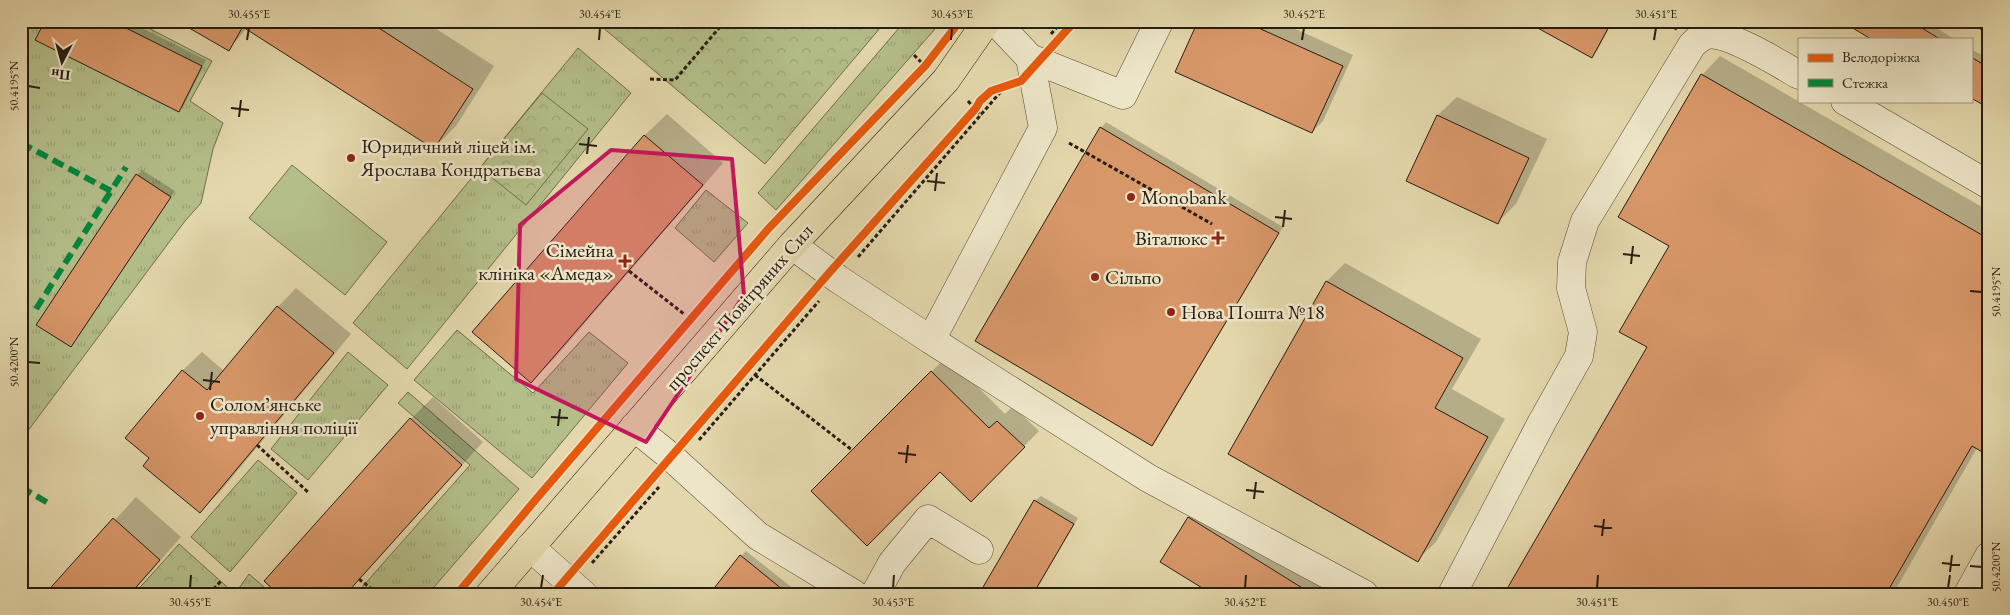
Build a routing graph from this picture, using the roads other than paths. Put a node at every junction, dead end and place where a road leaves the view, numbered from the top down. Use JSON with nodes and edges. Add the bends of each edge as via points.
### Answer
{"nodes":[{"id":1,"x":987,"y":21,"type":"edge"},
{"id":2,"x":995,"y":21,"type":"edge"},
{"id":3,"x":1159,"y":22,"type":"dead end"},
{"id":4,"x":1031,"y":63,"type":"junction"},
{"id":5,"x":1798,"y":74,"type":"edge"},
{"id":6,"x":1846,"y":102,"type":"edge"},
{"id":7,"x":1989,"y":185,"type":"edge"},
{"id":8,"x":792,"y":245,"type":"junction"},
{"id":9,"x":931,"y":340,"type":"junction"},
{"id":10,"x":634,"y":426,"type":"junction"},
{"id":11,"x":530,"y":547,"type":"junction"},
{"id":12,"x":979,"y":550,"type":"dead end"},
{"id":13,"x":1989,"y":556,"type":"edge"},
{"id":14,"x":578,"y":590,"type":"edge"},
{"id":15,"x":490,"y":594,"type":"edge"},
{"id":16,"x":854,"y":594,"type":"edge"},
{"id":17,"x":875,"y":594,"type":"edge"},
{"id":18,"x":1364,"y":594,"type":"edge"},
{"id":19,"x":1452,"y":594,"type":"edge"},
{"id":20,"x":1968,"y":594,"type":"edge"}],
"edges":[{"from":1,"to":8,"type":"main road","name":"проспект Повітряних Сил","via":[[946,80]]},
{"from":2,"to":4,"type":"lane"},
{"from":3,"to":4,"type":"lane","via":[[1123,95]]},
{"from":4,"to":9,"type":"lane","via":[[1043,128]]},
{"from":5,"to":19,"type":"lane","via":[[1723,36],[1699,38],[1692,46],[1584,221],[1572,262],[1571,288],[1583,332],[1579,356]]},
{"from":6,"to":7,"type":"lane"},
{"from":8,"to":9,"type":"lane","via":[[838,280]]},
{"from":8,"to":10,"type":"main road","name":"проспект Повітряних Сил"},
{"from":9,"to":18,"type":"lane","via":[[1148,478]]},
{"from":10,"to":11,"type":"main road","name":"проспект Повітряних Сил"},
{"from":10,"to":16,"type":"lane","via":[[758,536]]},
{"from":11,"to":14,"type":"lane"},
{"from":11,"to":15,"type":"main road","name":"проспект Повітряних Сил"},
{"from":12,"to":17,"type":"lane","via":[[928,518],[892,563]]},
{"from":13,"to":20,"type":"lane"}]}
